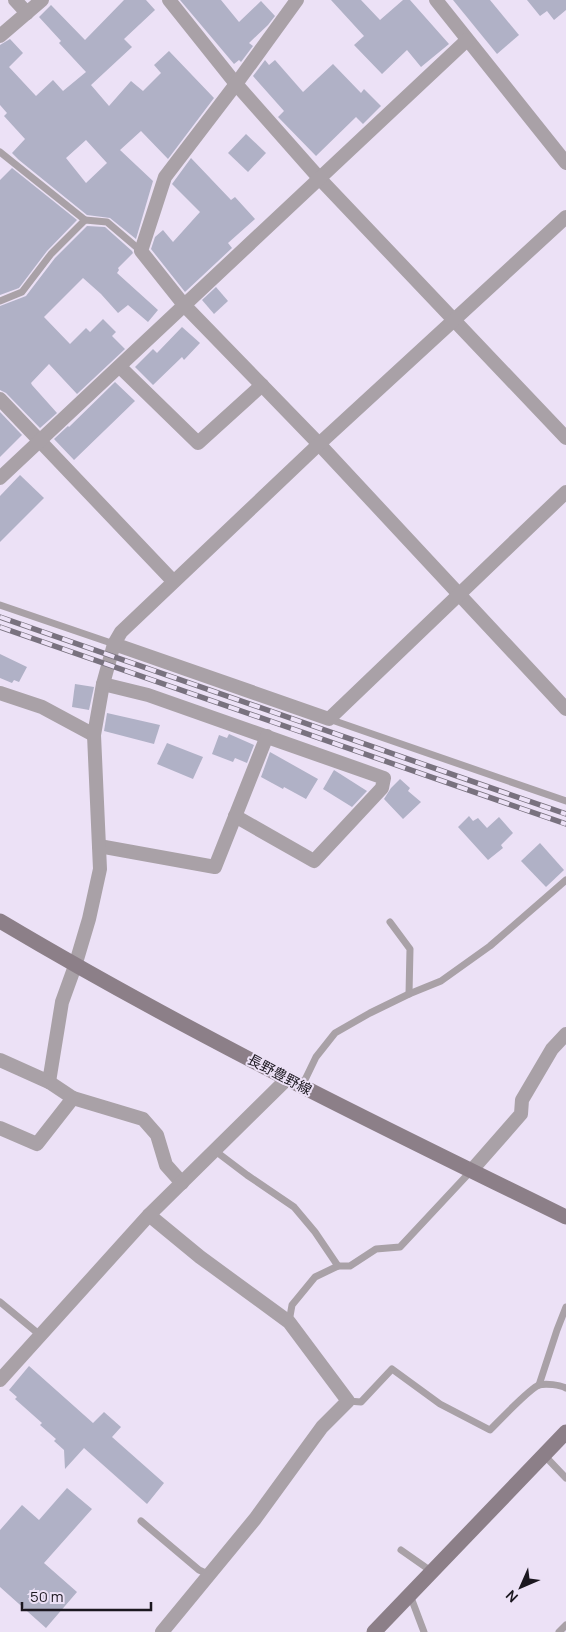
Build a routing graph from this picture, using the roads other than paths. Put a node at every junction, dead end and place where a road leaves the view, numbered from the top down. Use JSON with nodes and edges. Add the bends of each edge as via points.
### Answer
{"nodes":[{"id":1,"x":15,"y":0,"type":"edge"},
{"id":2,"x":42,"y":0,"type":"edge"},
{"id":3,"x":169,"y":0,"type":"edge"},
{"id":4,"x":297,"y":0,"type":"edge"},
{"id":5,"x":436,"y":0,"type":"edge"},
{"id":6,"x":27,"y":13,"type":"junction"},
{"id":7,"x":0,"y":36,"type":"edge"},
{"id":8,"x":467,"y":40,"type":"junction"},
{"id":9,"x":236,"y":84,"type":"junction"},
{"id":10,"x":0,"y":152,"type":"edge"},
{"id":11,"x":566,"y":163,"type":"edge"},
{"id":12,"x":320,"y":179,"type":"junction"},
{"id":13,"x":566,"y":217,"type":"edge"},
{"id":14,"x":85,"y":220,"type":"junction"},
{"id":15,"x":141,"y":251,"type":"junction"},
{"id":16,"x":0,"y":301,"type":"edge"},
{"id":17,"x":184,"y":305,"type":"junction"},
{"id":18,"x":454,"y":319,"type":"junction"},
{"id":19,"x":120,"y":367,"type":"junction"},
{"id":20,"x":262,"y":385,"type":"junction"},
{"id":21,"x":0,"y":399,"type":"edge"},
{"id":22,"x":566,"y":438,"type":"edge"},
{"id":23,"x":39,"y":441,"type":"junction"},
{"id":24,"x":318,"y":444,"type":"junction"},
{"id":25,"x":0,"y":478,"type":"edge"},
{"id":26,"x":566,"y":492,"type":"edge"},
{"id":27,"x":174,"y":581,"type":"junction"},
{"id":28,"x":458,"y":594,"type":"junction"},
{"id":29,"x":0,"y":605,"type":"edge"},
{"id":30,"x":114,"y":644,"type":"junction"},
{"id":31,"x":103,"y":684,"type":"junction"},
{"id":32,"x":0,"y":693,"type":"edge"},
{"id":33,"x":566,"y":710,"type":"edge"},
{"id":34,"x":329,"y":719,"type":"junction"},
{"id":35,"x":94,"y":735,"type":"junction"},
{"id":36,"x":267,"y":736,"type":"junction"},
{"id":37,"x":566,"y":801,"type":"edge"},
{"id":38,"x":235,"y":816,"type":"junction"},
{"id":39,"x":99,"y":846,"type":"junction"},
{"id":40,"x":566,"y":880,"type":"edge"},
{"id":41,"x":0,"y":921,"type":"edge"},
{"id":42,"x":390,"y":922,"type":"dead end"},
{"id":43,"x":75,"y":966,"type":"junction"},
{"id":44,"x":409,"y":994,"type":"junction"},
{"id":45,"x":566,"y":1034,"type":"edge"},
{"id":46,"x":0,"y":1060,"type":"edge"},
{"id":47,"x":288,"y":1078,"type":"junction"},
{"id":48,"x":49,"y":1082,"type":"junction"},
{"id":49,"x":302,"y":1086,"type":"junction"},
{"id":50,"x":73,"y":1098,"type":"junction"},
{"id":51,"x":0,"y":1128,"type":"edge"},
{"id":52,"x":214,"y":1150,"type":"junction"},
{"id":53,"x":471,"y":1171,"type":"junction"},
{"id":54,"x":182,"y":1183,"type":"junction"},
{"id":55,"x":149,"y":1215,"type":"junction"},
{"id":56,"x":566,"y":1217,"type":"edge"},
{"id":57,"x":338,"y":1266,"type":"junction"},
{"id":58,"x":0,"y":1302,"type":"edge"},
{"id":59,"x":566,"y":1307,"type":"edge"},
{"id":60,"x":289,"y":1322,"type":"junction"},
{"id":61,"x":40,"y":1335,"type":"junction"},
{"id":62,"x":0,"y":1380,"type":"edge"},
{"id":63,"x":539,"y":1385,"type":"junction"},
{"id":64,"x":566,"y":1388,"type":"edge"},
{"id":65,"x":348,"y":1401,"type":"junction"},
{"id":66,"x":566,"y":1432,"type":"edge"},
{"id":67,"x":544,"y":1455,"type":"junction"},
{"id":68,"x":566,"y":1478,"type":"edge"},
{"id":69,"x":142,"y":1521,"type":"dead end"},
{"id":70,"x":401,"y":1550,"type":"dead end"},
{"id":71,"x":431,"y":1571,"type":"junction"},
{"id":72,"x":210,"y":1575,"type":"junction"},
{"id":73,"x":410,"y":1594,"type":"junction"},
{"id":74,"x":566,"y":1625,"type":"edge"},
{"id":75,"x":162,"y":1632,"type":"edge"},
{"id":76,"x":374,"y":1632,"type":"edge"},
{"id":77,"x":424,"y":1632,"type":"edge"},
{"id":78,"x":559,"y":1632,"type":"edge"}],
"edges":[{"from":1,"to":6,"type":"street"},
{"from":2,"to":6,"type":"street"},
{"from":3,"to":9,"type":"street"},
{"from":4,"to":9,"type":"street"},
{"from":5,"to":8,"type":"street"},
{"from":6,"to":7,"type":"street"},
{"from":8,"to":11,"type":"street"},
{"from":8,"to":12,"type":"street"},
{"from":9,"to":12,"type":"street"},
{"from":9,"to":15,"type":"street","via":[[165,177]]},
{"from":10,"to":14,"type":"lane"},
{"from":12,"to":17,"type":"street"},
{"from":12,"to":18,"type":"street"},
{"from":13,"to":18,"type":"street"},
{"from":14,"to":15,"type":"lane","via":[[107,222]]},
{"from":14,"to":16,"type":"lane","via":[[50,254],[22,292]]},
{"from":15,"to":17,"type":"street"},
{"from":17,"to":19,"type":"street"},
{"from":17,"to":20,"type":"street"},
{"from":18,"to":22,"type":"street"},
{"from":18,"to":24,"type":"street"},
{"from":19,"to":20,"type":"street","via":[[198,443]]},
{"from":19,"to":23,"type":"street"},
{"from":20,"to":24,"type":"street"},
{"from":21,"to":23,"type":"street"},
{"from":23,"to":25,"type":"street"},
{"from":23,"to":27,"type":"street"},
{"from":24,"to":27,"type":"street"},
{"from":24,"to":28,"type":"street"},
{"from":26,"to":28,"type":"street"},
{"from":27,"to":30,"type":"street","via":[[121,632]]},
{"from":28,"to":33,"type":"street"},
{"from":28,"to":34,"type":"street"},
{"from":29,"to":30,"type":"lane"},
{"from":30,"to":31,"type":"street"},
{"from":30,"to":34,"type":"street"},
{"from":31,"to":35,"type":"street"},
{"from":31,"to":36,"type":"street","via":[[148,695]]},
{"from":32,"to":35,"type":"street","via":[[42,707]]},
{"from":34,"to":37,"type":"lane"},
{"from":35,"to":39,"type":"street"},
{"from":36,"to":38,"type":"street"},
{"from":36,"to":38,"type":"street","via":[[384,778],[382,788],[314,861]]},
{"from":38,"to":39,"type":"street","via":[[215,867]]},
{"from":39,"to":43,"type":"street","via":[[100,869]]},
{"from":40,"to":44,"type":"lane","via":[[490,946],[441,981]]},
{"from":41,"to":43,"type":"main road","name":"長野豊野線"},
{"from":42,"to":44,"type":"lane","via":[[410,949]]},
{"from":43,"to":47,"type":"main road","name":"長野豊野線"},
{"from":43,"to":48,"type":"street","via":[[62,1002]]},
{"from":44,"to":49,"type":"lane","via":[[335,1033],[316,1057]]},
{"from":45,"to":53,"type":"street","via":[[552,1050],[522,1100],[521,1114]]},
{"from":46,"to":48,"type":"street"},
{"from":47,"to":49,"type":"main road","name":"長野豊野線"},
{"from":47,"to":52,"type":"street"},
{"from":48,"to":50,"type":"street"},
{"from":49,"to":53,"type":"main road","name":"長野豊野線"},
{"from":50,"to":51,"type":"street","via":[[37,1144]]},
{"from":50,"to":54,"type":"street","via":[[143,1119],[157,1134],[166,1165]]},
{"from":52,"to":54,"type":"street"},
{"from":52,"to":57,"type":"lane","via":[[294,1207]]},
{"from":53,"to":56,"type":"main road","name":"長野豊野線"},
{"from":53,"to":57,"type":"lane","via":[[400,1247],[376,1249],[350,1266]]},
{"from":54,"to":55,"type":"street"},
{"from":55,"to":60,"type":"street"},
{"from":55,"to":61,"type":"street"},
{"from":57,"to":60,"type":"lane","via":[[314,1277],[292,1304]]},
{"from":58,"to":61,"type":"lane"},
{"from":59,"to":63,"type":"lane"},
{"from":60,"to":65,"type":"street"},
{"from":61,"to":62,"type":"street"},
{"from":63,"to":64,"type":"lane"},
{"from":63,"to":65,"type":"lane","via":[[490,1430],[440,1404],[392,1369],[360,1402]]},
{"from":65,"to":72,"type":"street","via":[[322,1427]]},
{"from":66,"to":67,"type":"main road"},
{"from":67,"to":68,"type":"lane"},
{"from":67,"to":71,"type":"main road"},
{"from":69,"to":72,"type":"lane","via":[[199,1570]]},
{"from":70,"to":71,"type":"lane"},
{"from":71,"to":73,"type":"main road"},
{"from":72,"to":75,"type":"street"},
{"from":73,"to":76,"type":"main road"},
{"from":73,"to":77,"type":"lane"},
{"from":74,"to":78,"type":"lane"}]}
